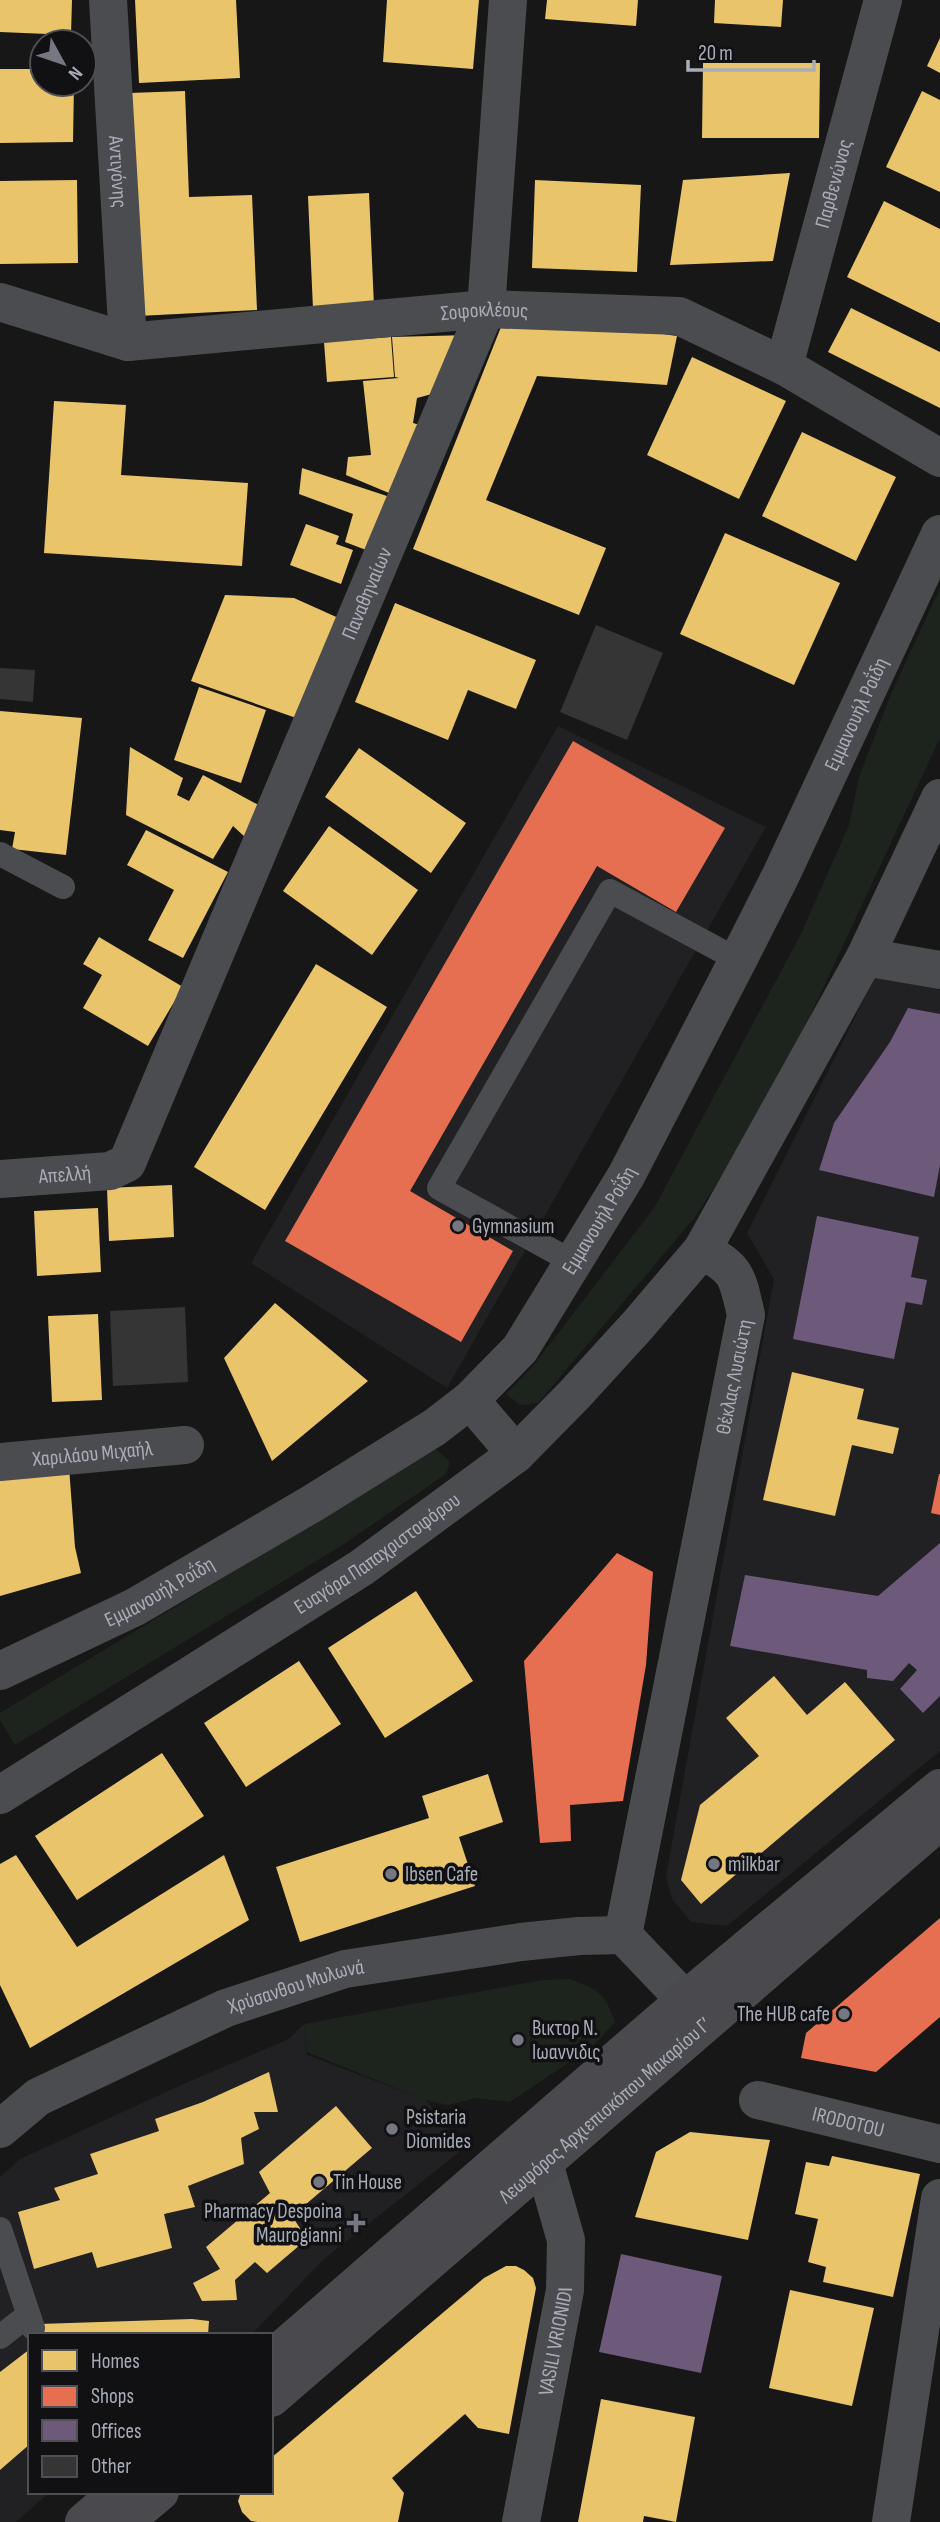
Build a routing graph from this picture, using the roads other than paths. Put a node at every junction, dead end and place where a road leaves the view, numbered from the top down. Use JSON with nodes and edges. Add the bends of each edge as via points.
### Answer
{"nodes":[{"id":1,"x":108,"y":0,"type":"edge"},
{"id":2,"x":508,"y":0,"type":"edge"},
{"id":3,"x":883,"y":0,"type":"edge"},
{"id":4,"x":0,"y":302,"type":"edge"},
{"id":5,"x":486,"y":309,"type":"junction"},
{"id":6,"x":128,"y":342,"type":"junction"},
{"id":7,"x":784,"y":366,"type":"junction"},
{"id":8,"x":940,"y":457,"type":"edge"},
{"id":9,"x":940,"y":534,"type":"edge"},
{"id":10,"x":940,"y":798,"type":"edge"},
{"id":11,"x":0,"y":854,"type":"edge"},
{"id":12,"x":64,"y":887,"type":"dead end"},
{"id":13,"x":865,"y":957,"type":"junction"},
{"id":14,"x":738,"y":960,"type":"junction"},
{"id":15,"x":940,"y":970,"type":"edge"},
{"id":16,"x":127,"y":1163,"type":"joint"},
{"id":17,"x":0,"y":1179,"type":"edge"},
{"id":18,"x":702,"y":1250,"type":"junction"},
{"id":19,"x":573,"y":1262,"type":"junction"},
{"id":20,"x":470,"y":1400,"type":"junction"},
{"id":21,"x":185,"y":1446,"type":"dead end"},
{"id":22,"x":516,"y":1454,"type":"junction"},
{"id":23,"x":0,"y":1462,"type":"edge"},
{"id":24,"x":0,"y":1671,"type":"edge"},
{"id":25,"x":940,"y":1788,"type":"edge"},
{"id":26,"x":0,"y":1795,"type":"edge"},
{"id":27,"x":940,"y":1821,"type":"edge"},
{"id":28,"x":622,"y":1934,"type":"junction"},
{"id":29,"x":685,"y":2000,"type":"junction"},
{"id":30,"x":758,"y":2100,"type":"dead end"},
{"id":31,"x":0,"y":2129,"type":"edge"},
{"id":32,"x":940,"y":2144,"type":"edge"},
{"id":33,"x":544,"y":2163,"type":"junction"},
{"id":34,"x":940,"y":2198,"type":"edge"},
{"id":35,"x":0,"y":2229,"type":"edge"},
{"id":36,"x":0,"y":2337,"type":"edge"},
{"id":37,"x":273,"y":2357,"type":"edge"},
{"id":38,"x":273,"y":2396,"type":"edge"},
{"id":39,"x":117,"y":2494,"type":"edge"},
{"id":40,"x":158,"y":2494,"type":"edge"},
{"id":41,"x":84,"y":2522,"type":"edge"},
{"id":42,"x":124,"y":2522,"type":"edge"},
{"id":43,"x":521,"y":2522,"type":"edge"},
{"id":44,"x":891,"y":2522,"type":"edge"}],
"edges":[{"from":1,"to":6,"type":"street","name":"Αντιγόνης"},
{"from":2,"to":5,"type":"street","name":"Παναθηναίων"},
{"from":3,"to":7,"type":"street","name":"Παρθενώνος"},
{"from":4,"to":6,"type":"street","name":"Σοφοκλέους"},
{"from":5,"to":6,"type":"street","name":"Σοφοκλέους"},
{"from":5,"to":7,"type":"street","name":"Σοφοκλέους","via":[[679,316]]},
{"from":5,"to":16,"type":"street","name":"Παναθηναίων"},
{"from":7,"to":8,"type":"street","name":"Σοφοκλέους"},
{"from":9,"to":14,"type":"street","name":"Εμμανουήλ Ροΐδη"},
{"from":10,"to":13,"type":"street"},
{"from":11,"to":12,"type":"lane"},
{"from":13,"to":15,"type":"street"},
{"from":13,"to":18,"type":"street"},
{"from":14,"to":19,"type":"street","name":"Εμμανουήλ Ροΐδη","via":[[626,1176]]},
{"from":14,"to":19,"type":"lane","via":[[610,891],[439,1188]]},
{"from":16,"to":17,"type":"street","name":"Απελλή","via":[[110,1171]]},
{"from":18,"to":22,"type":"street","name":"Ευαγόρα Παπαχριστοφόρου"},
{"from":18,"to":28,"type":"street","name":"Θέκλας Λυσιώτη","via":[[726,1263],[738,1279],[746,1315]]},
{"from":19,"to":20,"type":"street","name":"Εμμανουήλ Ροΐδη","via":[[520,1349]]},
{"from":20,"to":22,"type":"street"},
{"from":20,"to":24,"type":"street","name":"Εμμανουήλ Ροΐδη","via":[[324,1496],[147,1600]]},
{"from":21,"to":23,"type":"street","name":"Χαριλάου Μιχαήλ"},
{"from":22,"to":26,"type":"street","name":"Ευαγόρα Παπαχριστοφόρου","via":[[361,1568]]},
{"from":25,"to":29,"type":"main road","name":"Λεωφόρος Αρχιεπισκόπου Μακαρίου Γ’"},
{"from":27,"to":33,"type":"main road","name":"Λεωφόρος Αρχιεπισκόπου Μακαρίου Γ’"},
{"from":28,"to":29,"type":"street"},
{"from":28,"to":31,"type":"street","name":"Χρύσανθου Μυλωνά","via":[[521,1942],[345,1969],[226,2008],[38,2097]]},
{"from":29,"to":37,"type":"main road","name":"Λεωφόρος Αρχιεπισκόπου Μακαρίου Γ’"},
{"from":30,"to":32,"type":"street","name":"IRODOTOU"},
{"from":33,"to":38,"type":"main road","name":"Λεωφόρος Αρχιεπισκόπου Μακαρίου Γ’"},
{"from":33,"to":43,"type":"street","name":"VASILI VRIONIDI","via":[[566,2239],[565,2290]]},
{"from":34,"to":44,"type":"street"},
{"from":35,"to":36,"type":"lane","via":[[30,2321]]},
{"from":39,"to":41,"type":"main road"},
{"from":40,"to":42,"type":"main road"}]}
